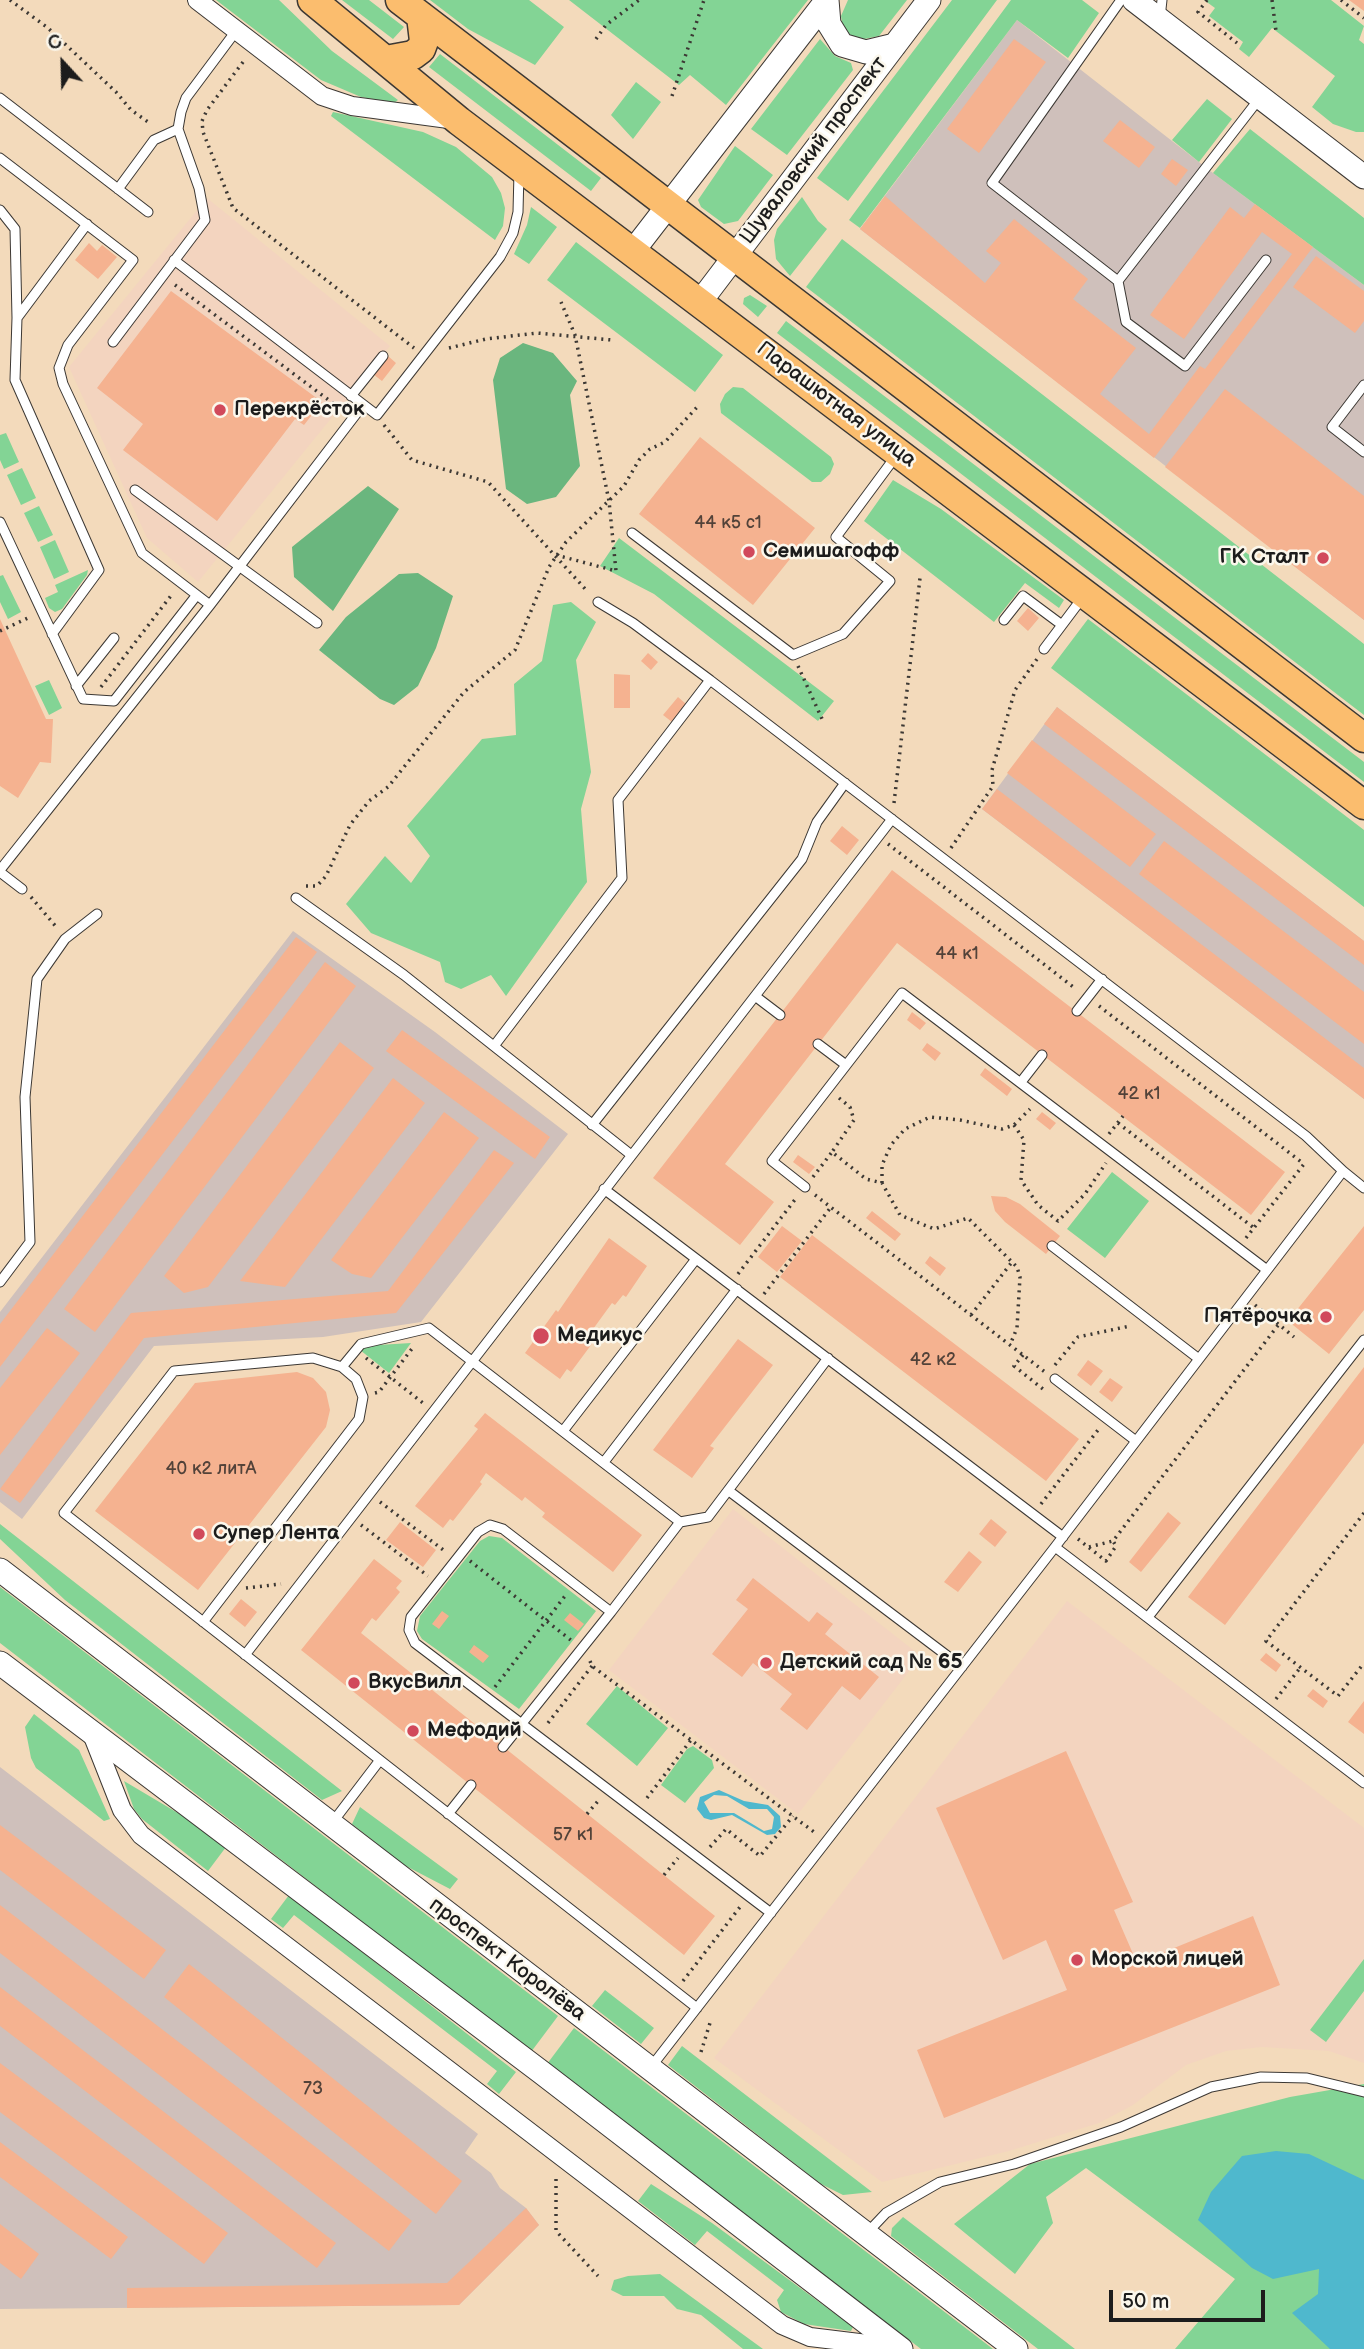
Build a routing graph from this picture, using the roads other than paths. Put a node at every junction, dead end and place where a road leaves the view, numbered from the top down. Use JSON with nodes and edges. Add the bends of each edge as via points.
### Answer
{"nodes":[{"id":1,"x":197,"y":0,"type":"edge"},
{"id":2,"x":312,"y":0,"type":"edge"},
{"id":3,"x":827,"y":0,"type":"edge"},
{"id":4,"x":929,"y":0,"type":"edge"},
{"id":5,"x":1121,"y":0,"type":"edge"},
{"id":6,"x":1134,"y":0,"type":"edge"},
{"id":7,"x":410,"y":8,"type":"edge"},
{"id":8,"x":1161,"y":10,"type":"edge"},
{"id":9,"x":236,"y":31,"type":"junction"},
{"id":10,"x":895,"y":45,"type":"junction"},
{"id":11,"x":386,"y":60,"type":"junction"},
{"id":12,"x":0,"y":98,"type":"edge"},
{"id":13,"x":1260,"y":98,"type":"junction"},
{"id":14,"x":459,"y":121,"type":"junction"},
{"id":15,"x":178,"y":129,"type":"junction"},
{"id":16,"x":0,"y":158,"type":"edge"},
{"id":17,"x":519,"y":166,"type":"junction"},
{"id":18,"x":1362,"y":171,"type":"edge"},
{"id":19,"x":118,"y":189,"type":"junction"},
{"id":20,"x":669,"y":205,"type":"junction"},
{"id":21,"x":0,"y":210,"type":"edge"},
{"id":22,"x":148,"y":212,"type":"dead end"},
{"id":23,"x":87,"y":224,"type":"junction"},
{"id":24,"x":633,"y":251,"type":"junction"},
{"id":25,"x":735,"y":255,"type":"junction"},
{"id":26,"x":174,"y":260,"type":"junction"},
{"id":27,"x":1266,"y":260,"type":"dead end"},
{"id":28,"x":1118,"y":281,"type":"junction"},
{"id":29,"x":700,"y":302,"type":"junction"},
{"id":30,"x":17,"y":318,"type":"junction"},
{"id":31,"x":113,"y":342,"type":"dead end"},
{"id":32,"x":383,"y":356,"type":"dead end"},
{"id":33,"x":1364,"y":385,"type":"edge"},
{"id":34,"x":351,"y":396,"type":"junction"},
{"id":35,"x":363,"y":405,"type":"junction"},
{"id":36,"x":899,"y":452,"type":"junction"},
{"id":37,"x":1364,"y":452,"type":"edge"},
{"id":38,"x":135,"y":490,"type":"dead end"},
{"id":39,"x":0,"y":522,"type":"edge"},
{"id":40,"x":632,"y":533,"type":"dead end"},
{"id":41,"x":240,"y":565,"type":"junction"},
{"id":42,"x":1086,"y":593,"type":"junction"},
{"id":43,"x":196,"y":596,"type":"junction"},
{"id":44,"x":598,"y":602,"type":"road end"},
{"id":45,"x":210,"y":606,"type":"junction"},
{"id":46,"x":1004,"y":620,"type":"dead end"},
{"id":47,"x":317,"y":623,"type":"dead end"},
{"id":48,"x":1062,"y":625,"type":"junction"},
{"id":49,"x":52,"y":634,"type":"junction"},
{"id":50,"x":114,"y":638,"type":"dead end"},
{"id":51,"x":1044,"y":649,"type":"dead end"},
{"id":52,"x":710,"y":680,"type":"junction"},
{"id":53,"x":76,"y":686,"type":"junction"},
{"id":54,"x":1364,"y":738,"type":"edge"},
{"id":55,"x":845,"y":783,"type":"junction"},
{"id":56,"x":1364,"y":805,"type":"edge"},
{"id":57,"x":892,"y":818,"type":"junction"},
{"id":58,"x":0,"y":871,"type":"edge"},
{"id":59,"x":22,"y":889,"type":"road end"},
{"id":60,"x":296,"y":898,"type":"road end"},
{"id":61,"x":97,"y":914,"type":"dead end"},
{"id":62,"x":1102,"y":979,"type":"junction"},
{"id":63,"x":755,"y":996,"type":"junction"},
{"id":64,"x":1077,"y":1011,"type":"dead end"},
{"id":65,"x":780,"y":1015,"type":"dead end"},
{"id":66,"x":818,"y":1044,"type":"dead end"},
{"id":67,"x":494,"y":1046,"type":"junction"},
{"id":68,"x":1042,"y":1055,"type":"dead end"},
{"id":69,"x":846,"y":1065,"type":"junction"},
{"id":70,"x":1021,"y":1082,"type":"junction"},
{"id":71,"x":593,"y":1125,"type":"junction"},
{"id":72,"x":630,"y":1154,"type":"junction"},
{"id":73,"x":1343,"y":1171,"type":"junction"},
{"id":74,"x":805,"y":1187,"type":"road end"},
{"id":75,"x":1364,"y":1188,"type":"edge"},
{"id":76,"x":604,"y":1189,"type":"junction"},
{"id":77,"x":1052,"y":1246,"type":"dead end"},
{"id":78,"x":696,"y":1259,"type":"junction"},
{"id":79,"x":1267,"y":1270,"type":"junction"},
{"id":80,"x":0,"y":1282,"type":"edge"},
{"id":81,"x":733,"y":1287,"type":"junction"},
{"id":82,"x":1364,"y":1340,"type":"edge"},
{"id":83,"x":828,"y":1358,"type":"junction"},
{"id":84,"x":1199,"y":1359,"type":"junction"},
{"id":85,"x":473,"y":1362,"type":"junction"},
{"id":86,"x":342,"y":1367,"type":"junction"},
{"id":87,"x":1055,"y":1379,"type":"dead end"},
{"id":88,"x":563,"y":1431,"type":"junction"},
{"id":89,"x":1136,"y":1441,"type":"junction"},
{"id":90,"x":604,"y":1462,"type":"junction"},
{"id":91,"x":729,"y":1491,"type":"junction"},
{"id":92,"x":680,"y":1522,"type":"junction"},
{"id":93,"x":1063,"y":1537,"type":"junction"},
{"id":94,"x":1055,"y":1547,"type":"junction"},
{"id":95,"x":0,"y":1570,"type":"edge"},
{"id":96,"x":611,"y":1612,"type":"junction"},
{"id":97,"x":1148,"y":1617,"type":"junction"},
{"id":98,"x":203,"y":1622,"type":"junction"},
{"id":99,"x":245,"y":1655,"type":"junction"},
{"id":100,"x":0,"y":1663,"type":"edge"},
{"id":101,"x":962,"y":1667,"type":"junction"},
{"id":102,"x":522,"y":1723,"type":"junction"},
{"id":103,"x":92,"y":1734,"type":"junction"},
{"id":104,"x":503,"y":1747,"type":"dead end"},
{"id":105,"x":380,"y":1760,"type":"junction"},
{"id":106,"x":1364,"y":1783,"type":"edge"},
{"id":107,"x":471,"y":1786,"type":"dead end"},
{"id":108,"x":448,"y":1814,"type":"junction"},
{"id":109,"x":331,"y":1824,"type":"junction"},
{"id":110,"x":771,"y":1913,"type":"junction"},
{"id":111,"x":697,"y":2008,"type":"junction"},
{"id":112,"x":650,"y":2069,"type":"junction"},
{"id":113,"x":1364,"y":2092,"type":"edge"},
{"id":114,"x":866,"y":2234,"type":"junction"},
{"id":115,"x":900,"y":2349,"type":"edge"},
{"id":116,"x":1016,"y":2349,"type":"edge"}],
"edges":[{"from":1,"to":9,"type":"street"},
{"from":2,"to":11,"type":"main road","name":"Парашютная улица"},
{"from":3,"to":10,"type":"street","via":[[829,24],[842,45],[866,52]]},
{"from":3,"to":20,"type":"street"},
{"from":4,"to":10,"type":"street","name":"Шуваловский проспект"},
{"from":5,"to":28,"type":"lane","via":[[992,183]]},
{"from":6,"to":8,"type":"street"},
{"from":7,"to":11,"type":"main road","via":[[424,41],[421,49]]},
{"from":7,"to":20,"type":"main road"},
{"from":8,"to":13,"type":"street"},
{"from":9,"to":14,"type":"street","via":[[322,96],[352,106]]},
{"from":9,"to":15,"type":"lane","via":[[186,98]]},
{"from":10,"to":25,"type":"street","name":"Шуваловский проспект"},
{"from":11,"to":14,"type":"main road","name":"Парашютная улица"},
{"from":12,"to":19,"type":"lane"},
{"from":13,"to":18,"type":"street"},
{"from":13,"to":28,"type":"lane"},
{"from":14,"to":17,"type":"main road","name":"Парашютная улица"},
{"from":15,"to":19,"type":"lane","via":[[154,140]]},
{"from":15,"to":26,"type":"lane","via":[[205,220]]},
{"from":16,"to":23,"type":"lane"},
{"from":17,"to":24,"type":"main road","name":"Парашютная улица"},
{"from":17,"to":35,"type":"lane","via":[[518,212],[500,257],[377,415]]},
{"from":19,"to":22,"type":"lane"},
{"from":20,"to":24,"type":"street"},
{"from":20,"to":25,"type":"main road"},
{"from":21,"to":30,"type":"lane","via":[[15,229]]},
{"from":23,"to":30,"type":"lane"},
{"from":23,"to":43,"type":"lane","via":[[133,260],[68,345],[59,368],[63,384],[142,553]]},
{"from":24,"to":29,"type":"main road","name":"Парашютная улица"},
{"from":25,"to":29,"type":"street","name":"Шуваловский проспект"},
{"from":25,"to":54,"type":"main road"},
{"from":26,"to":31,"type":"lane"},
{"from":26,"to":34,"type":"lane"},
{"from":27,"to":28,"type":"lane","via":[[1185,366],[1126,322]]},
{"from":29,"to":36,"type":"main road","name":"Парашютная улица"},
{"from":30,"to":49,"type":"lane","via":[[15,380],[99,570]]},
{"from":32,"to":34,"type":"lane"},
{"from":33,"to":37,"type":"lane","via":[[1332,427]]},
{"from":34,"to":35,"type":"lane"},
{"from":35,"to":41,"type":"lane"},
{"from":36,"to":40,"type":"lane","via":[[836,537],[890,581],[843,634],[793,655]]},
{"from":36,"to":42,"type":"main road","name":"Парашютная улица"},
{"from":38,"to":41,"type":"lane"},
{"from":39,"to":49,"type":"lane"},
{"from":41,"to":45,"type":"lane"},
{"from":41,"to":47,"type":"lane"},
{"from":42,"to":48,"type":"lane"},
{"from":42,"to":56,"type":"main road","name":"Парашютная улица"},
{"from":43,"to":45,"type":"lane"},
{"from":43,"to":53,"type":"lane","via":[[114,701],[83,699]]},
{"from":44,"to":52,"type":"lane"},
{"from":45,"to":58,"type":"lane"},
{"from":46,"to":48,"type":"lane","via":[[1023,596]]},
{"from":48,"to":51,"type":"lane"},
{"from":49,"to":53,"type":"lane"},
{"from":50,"to":53,"type":"lane"},
{"from":52,"to":55,"type":"lane"},
{"from":52,"to":67,"type":"lane","via":[[618,800],[622,878]]},
{"from":55,"to":57,"type":"lane"},
{"from":55,"to":71,"type":"lane","via":[[817,822],[802,859]]},
{"from":57,"to":62,"type":"lane"},
{"from":57,"to":63,"type":"lane"},
{"from":58,"to":59,"type":"lane"},
{"from":60,"to":67,"type":"lane"},
{"from":61,"to":80,"type":"lane","via":[[65,939],[37,979],[25,1097],[30,1242]]},
{"from":62,"to":64,"type":"lane"},
{"from":62,"to":73,"type":"lane"},
{"from":63,"to":65,"type":"lane"},
{"from":63,"to":72,"type":"lane"},
{"from":66,"to":69,"type":"lane"},
{"from":67,"to":71,"type":"lane"},
{"from":68,"to":70,"type":"lane"},
{"from":69,"to":70,"type":"lane","via":[[902,993]]},
{"from":69,"to":74,"type":"lane","via":[[772,1161]]},
{"from":70,"to":79,"type":"lane"},
{"from":71,"to":72,"type":"lane"},
{"from":72,"to":76,"type":"lane"},
{"from":73,"to":75,"type":"lane"},
{"from":73,"to":79,"type":"lane"},
{"from":76,"to":78,"type":"lane"},
{"from":76,"to":85,"type":"lane"},
{"from":77,"to":84,"type":"lane"},
{"from":78,"to":81,"type":"lane"},
{"from":78,"to":88,"type":"lane"},
{"from":79,"to":84,"type":"lane"},
{"from":81,"to":83,"type":"lane"},
{"from":81,"to":90,"type":"lane"},
{"from":82,"to":97,"type":"lane"},
{"from":83,"to":91,"type":"lane"},
{"from":83,"to":93,"type":"lane"},
{"from":84,"to":89,"type":"lane"},
{"from":85,"to":86,"type":"lane","via":[[429,1328],[361,1344]]},
{"from":85,"to":88,"type":"lane"},
{"from":85,"to":99,"type":"lane"},
{"from":86,"to":98,"type":"lane","via":[[356,1379],[363,1397],[359,1419]]},
{"from":86,"to":98,"type":"lane","via":[[313,1358],[174,1371],[64,1513]]},
{"from":87,"to":89,"type":"lane"},
{"from":88,"to":90,"type":"lane"},
{"from":89,"to":93,"type":"lane"},
{"from":90,"to":92,"type":"lane"},
{"from":91,"to":92,"type":"lane","via":[[708,1517]]},
{"from":91,"to":101,"type":"lane"},
{"from":92,"to":96,"type":"lane"},
{"from":93,"to":94,"type":"lane"},
{"from":94,"to":97,"type":"lane"},
{"from":94,"to":101,"type":"lane"},
{"from":95,"to":109,"type":"street","name":"проспект Королёва"},
{"from":96,"to":102,"type":"lane"},
{"from":96,"to":102,"type":"lane","via":[[503,1529],[490,1525],[478,1532],[411,1617],[409,1630],[415,1643]]},
{"from":97,"to":106,"type":"lane"},
{"from":98,"to":99,"type":"lane"},
{"from":99,"to":105,"type":"lane"},
{"from":100,"to":103,"type":"street"},
{"from":101,"to":110,"type":"lane"},
{"from":102,"to":104,"type":"lane"},
{"from":102,"to":110,"type":"lane"},
{"from":103,"to":115,"type":"street"},
{"from":103,"to":115,"type":"street","via":[[122,1810],[141,1835],[782,2325],[810,2337]]},
{"from":105,"to":108,"type":"lane"},
{"from":105,"to":109,"type":"lane"},
{"from":107,"to":108,"type":"lane"},
{"from":108,"to":111,"type":"lane"},
{"from":109,"to":112,"type":"street","name":"проспект Королёва"},
{"from":110,"to":111,"type":"lane"},
{"from":111,"to":112,"type":"lane"},
{"from":112,"to":114,"type":"street","name":"проспект Королёва"},
{"from":113,"to":114,"type":"lane","via":[[1284,2077],[1211,2087],[1121,2127],[1014,2164],[940,2182],[886,2213]]},
{"from":114,"to":116,"type":"street","name":"проспект Королёва"}]}
